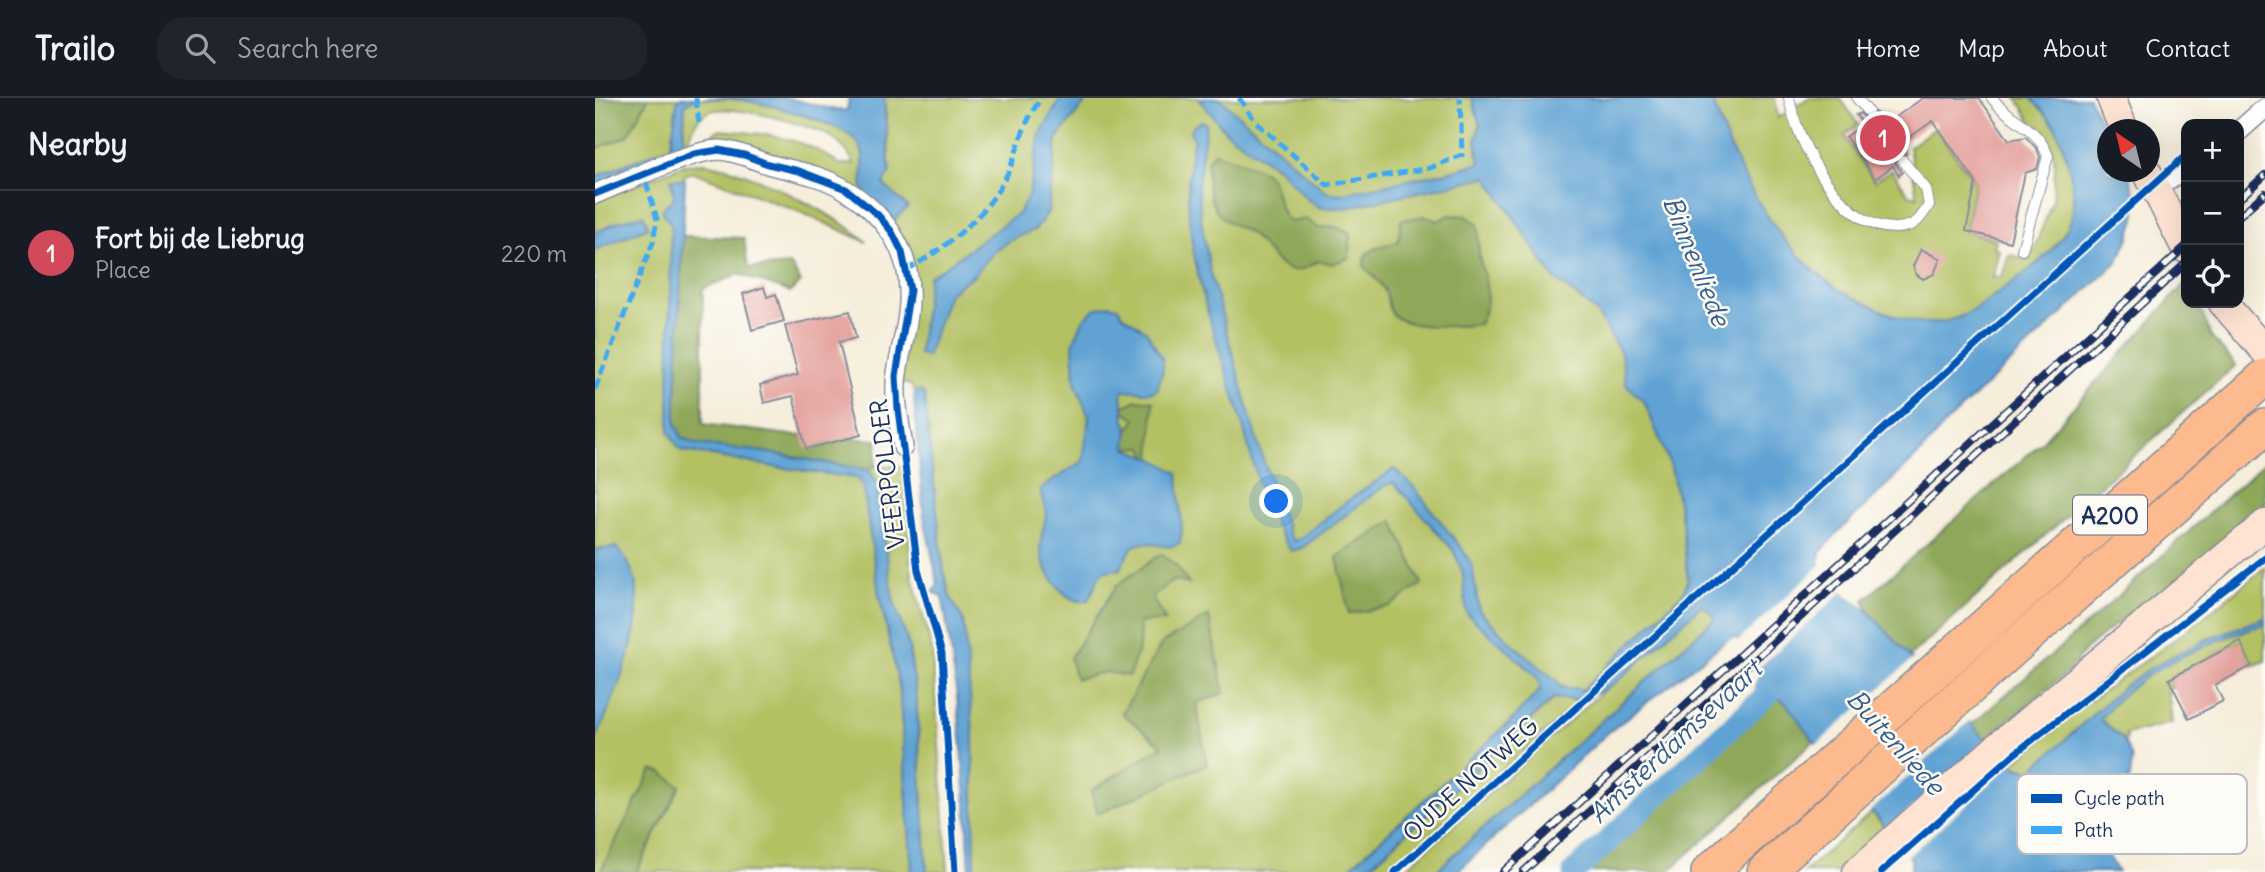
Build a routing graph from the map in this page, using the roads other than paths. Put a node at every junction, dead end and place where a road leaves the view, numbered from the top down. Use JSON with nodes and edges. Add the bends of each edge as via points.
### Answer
{"nodes":[{"id":1,"x":1789,"y":98,"type":"edge"},
{"id":2,"x":1857,"y":98,"type":"edge"},
{"id":3,"x":1992,"y":98,"type":"edge"},
{"id":4,"x":2111,"y":98,"type":"edge"},
{"id":5,"x":2265,"y":108,"type":"edge"},
{"id":6,"x":1868,"y":112,"type":"dead end"},
{"id":7,"x":2120,"y":119,"type":"edge"},
{"id":8,"x":2244,"y":127,"type":"edge"},
{"id":9,"x":1902,"y":160,"type":"dead end"},
{"id":10,"x":2181,"y":172,"type":"edge"},
{"id":11,"x":2160,"y":177,"type":"edge"},
{"id":12,"x":2152,"y":182,"type":"edge"},
{"id":13,"x":595,"y":194,"type":"edge"},
{"id":14,"x":2184,"y":245,"type":"edge"},
{"id":15,"x":2022,"y":250,"type":"dead end"},
{"id":16,"x":2227,"y":308,"type":"edge"},
{"id":17,"x":2265,"y":351,"type":"edge"},
{"id":18,"x":2265,"y":377,"type":"edge"},
{"id":19,"x":2262,"y":430,"type":"edge"},
{"id":20,"x":903,"y":447,"type":"dead end"},
{"id":21,"x":2265,"y":524,"type":"edge"},
{"id":22,"x":1709,"y":872,"type":"edge"},
{"id":23,"x":1765,"y":872,"type":"edge"},
{"id":24,"x":1857,"y":872,"type":"edge"}],
"edges":[{"from":1,"to":9,"type":"lane","via":[[1800,136],[1818,171],[1839,199],[1885,229],[1920,221],[1929,205],[1926,189]]},
{"from":2,"to":6,"type":"lane"},
{"from":3,"to":15,"type":"lane","via":[[2001,111],[2037,135],[2048,156]]},
{"from":4,"to":7,"type":"main road"},
{"from":5,"to":8,"type":"street"},
{"from":10,"to":11,"type":"street"},
{"from":12,"to":14,"type":"main road"},
{"from":13,"to":20,"type":"street","name":"VEERPOLDER","via":[[694,154],[719,150],[846,189],[878,215],[902,251],[910,290],[896,376]]},
{"from":16,"to":17,"type":"main road"},
{"from":18,"to":22,"type":"highway","number":"A200"},
{"from":19,"to":23,"type":"highway","number":"A200"},
{"from":21,"to":24,"type":"main road","via":[[2002,743]]}]}
